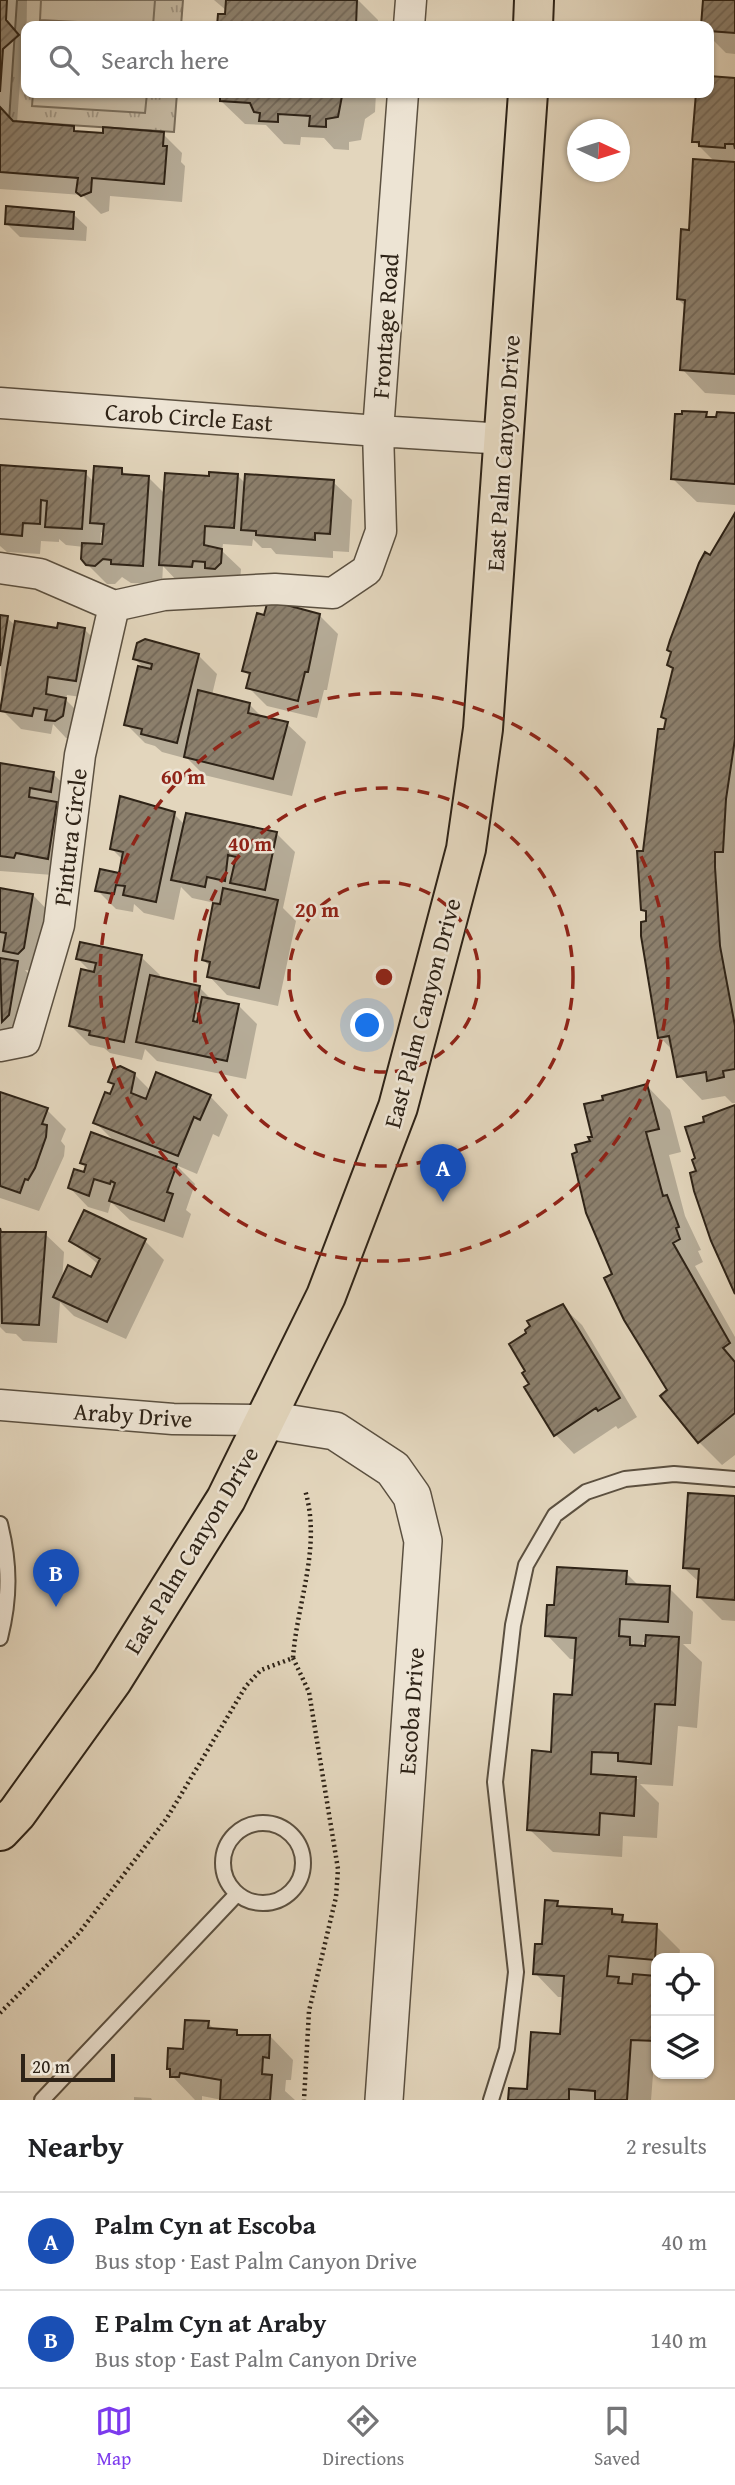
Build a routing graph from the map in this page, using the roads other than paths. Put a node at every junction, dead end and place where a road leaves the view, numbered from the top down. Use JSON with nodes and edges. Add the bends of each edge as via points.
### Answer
{"nodes":[{"id":1,"x":411,"y":0,"type":"edge"},
{"id":2,"x":534,"y":0,"type":"edge"},
{"id":3,"x":409,"y":21,"type":"edge"},
{"id":4,"x":533,"y":21,"type":"edge"},
{"id":5,"x":403,"y":98,"type":"edge"},
{"id":6,"x":528,"y":98,"type":"edge"},
{"id":7,"x":0,"y":403,"type":"edge"},
{"id":8,"x":378,"y":431,"type":"junction"},
{"id":9,"x":505,"y":439,"type":"junction"},
{"id":10,"x":0,"y":568,"type":"edge"},
{"id":11,"x":114,"y":606,"type":"junction"},
{"id":12,"x":0,"y":1046,"type":"edge"},
{"id":13,"x":0,"y":1405,"type":"edge"},
{"id":14,"x":266,"y":1420,"type":"junction"},
{"id":15,"x":735,"y":1479,"type":"edge"},
{"id":16,"x":0,"y":1524,"type":"edge"},
{"id":17,"x":0,"y":1638,"type":"edge"},
{"id":18,"x":0,"y":1831,"type":"edge"},
{"id":19,"x":236,"y":1895,"type":"junction"},
{"id":20,"x":42,"y":2100,"type":"edge"},
{"id":21,"x":384,"y":2100,"type":"edge"},
{"id":22,"x":491,"y":2100,"type":"edge"}],
"edges":[{"from":1,"to":3,"type":"street"},
{"from":2,"to":4,"type":"main road"},
{"from":5,"to":8,"type":"street","name":"Frontage Road"},
{"from":6,"to":9,"type":"main road","name":"East Palm Canyon Drive"},
{"from":7,"to":8,"type":"street","name":"Carob Circle East"},
{"from":8,"to":9,"type":"street","name":"Frontage Road"},
{"from":8,"to":11,"type":"street","via":[[381,531],[367,570],[333,593],[275,589],[176,595]]},
{"from":9,"to":14,"type":"main road","name":"East Palm Canyon Drive","via":[[483,729],[463,861],[398,1107],[326,1296]]},
{"from":10,"to":11,"type":"street","via":[[40,574]]},
{"from":11,"to":12,"type":"street","name":"Pintura Circle","via":[[80,755],[59,925],[25,1041]]},
{"from":13,"to":14,"type":"street","name":"Araby Drive","via":[[173,1419]]},
{"from":14,"to":18,"type":"main road","name":"East Palm Canyon Drive","via":[[226,1499],[112,1681]]},
{"from":14,"to":21,"type":"street","name":"Escoba Drive","via":[[346,1435],[393,1469],[412,1496],[420,1518],[423,1541]]},
{"from":15,"to":22,"type":"lane","via":[[674,1474],[625,1479],[586,1492],[555,1516],[526,1565],[513,1625],[495,1782],[516,1972],[507,2049]]},
{"from":16,"to":17,"type":"lane","via":[[9,1578]]},
{"from":19,"to":19,"type":"lane","via":[[260,1905],[285,1899],[302,1879],[303,1854],[290,1832],[266,1822],[241,1827],[224,1847],[223,1873]]},
{"from":19,"to":20,"type":"lane"}]}
